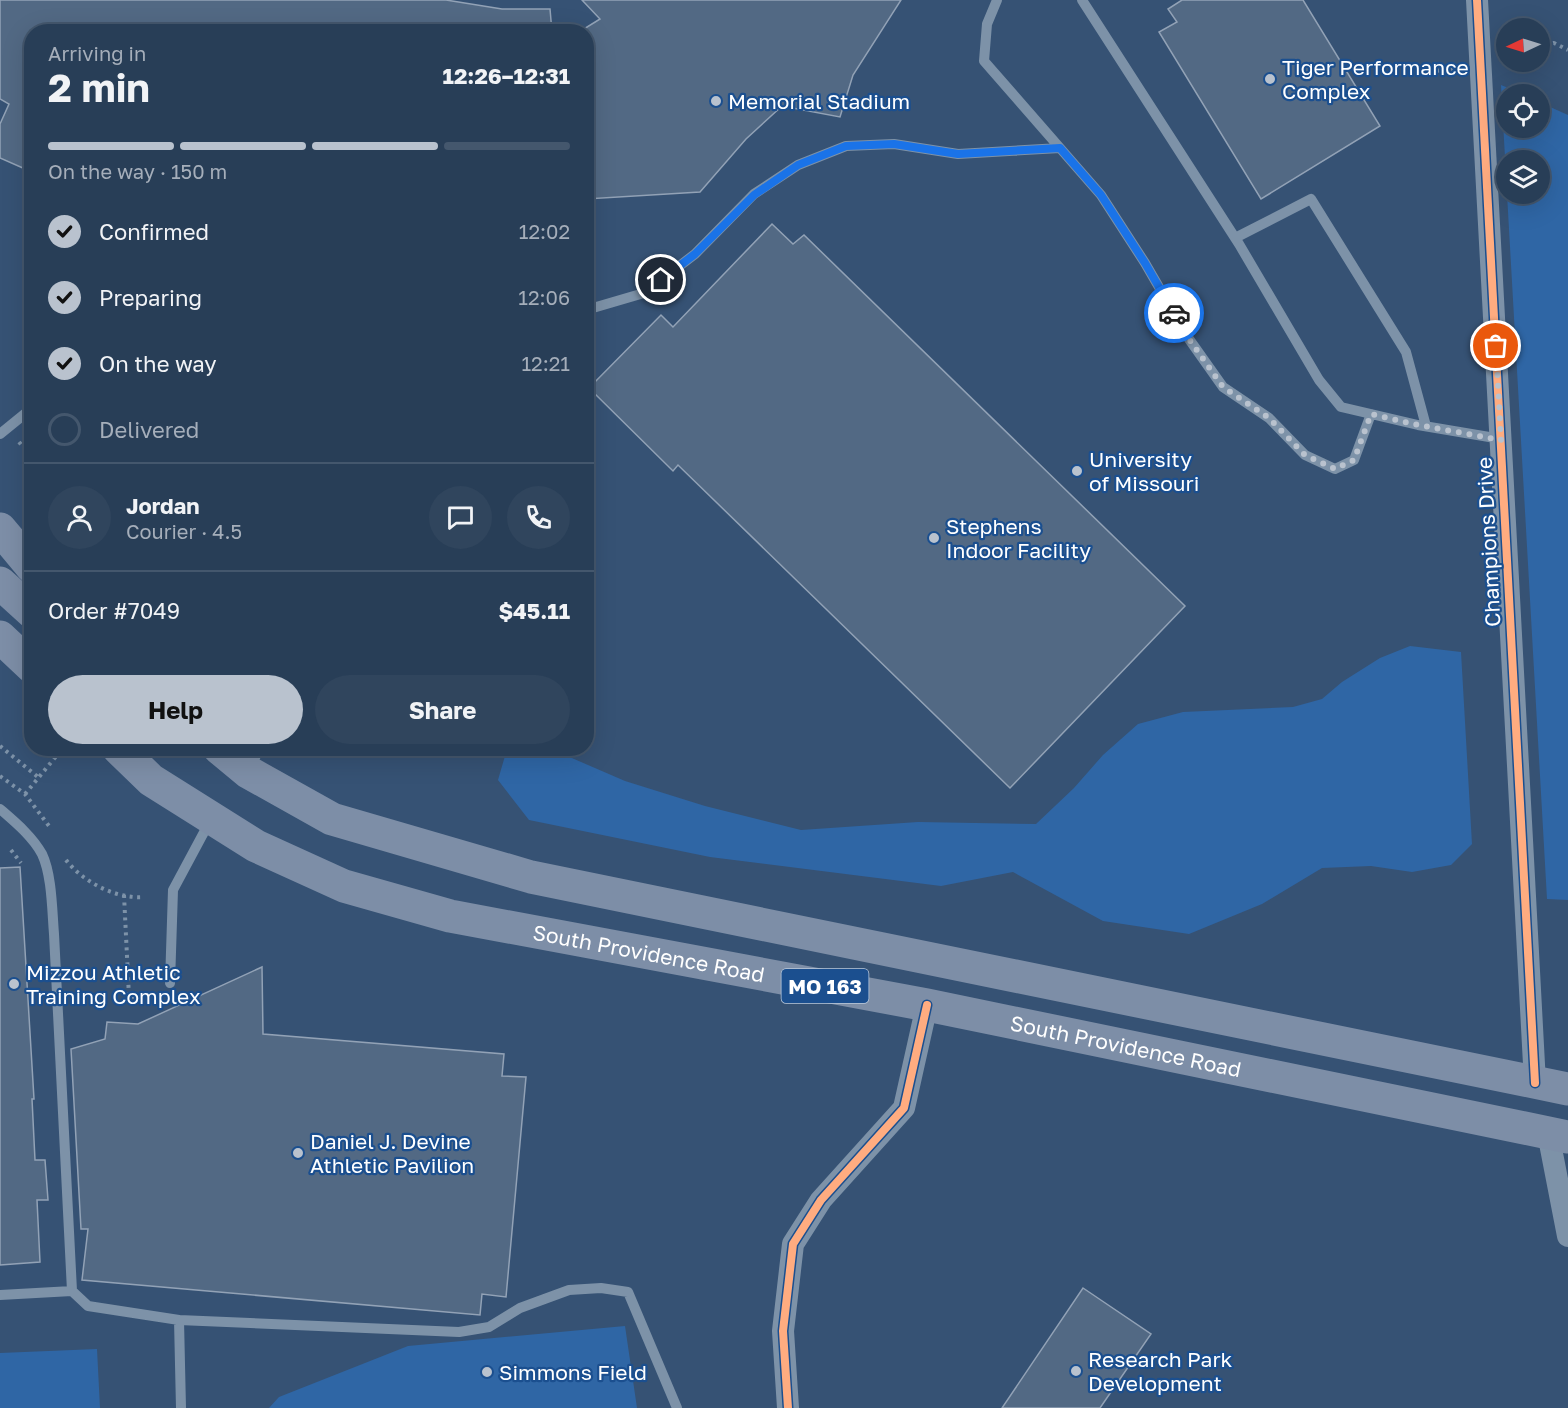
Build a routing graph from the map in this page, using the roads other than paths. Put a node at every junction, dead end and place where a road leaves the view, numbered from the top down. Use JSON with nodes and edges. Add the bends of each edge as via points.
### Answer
{"nodes":[{"id":1,"x":997,"y":0,"type":"edge"},
{"id":2,"x":1082,"y":0,"type":"edge"},
{"id":3,"x":1477,"y":0,"type":"edge"},
{"id":4,"x":1060,"y":148,"type":"junction"},
{"id":5,"x":1235,"y":238,"type":"junction"},
{"id":6,"x":594,"y":308,"type":"edge"},
{"id":7,"x":24,"y":414,"type":"edge"},
{"id":8,"x":1371,"y":414,"type":"junction"},
{"id":9,"x":1426,"y":426,"type":"junction"},
{"id":10,"x":0,"y":434,"type":"edge"},
{"id":11,"x":1501,"y":440,"type":"junction"},
{"id":12,"x":0,"y":529,"type":"edge"},
{"id":13,"x":24,"y":558,"type":"edge"},
{"id":14,"x":0,"y":583,"type":"edge"},
{"id":15,"x":24,"y":605,"type":"edge"},
{"id":16,"x":0,"y":637,"type":"edge"},
{"id":17,"x":24,"y":660,"type":"edge"},
{"id":18,"x":126,"y":756,"type":"edge"},
{"id":19,"x":254,"y":760,"type":"edge"},
{"id":20,"x":0,"y":809,"type":"edge"},
{"id":21,"x":212,"y":819,"type":"junction"},
{"id":22,"x":170,"y":982,"type":"dead end"},
{"id":23,"x":927,"y":1005,"type":"junction"},
{"id":24,"x":1535,"y":1083,"type":"junction"},
{"id":25,"x":1568,"y":1089,"type":"edge"},
{"id":26,"x":1558,"y":1135,"type":"edge"},
{"id":27,"x":1568,"y":1236,"type":"edge"},
{"id":28,"x":72,"y":1292,"type":"junction"},
{"id":29,"x":0,"y":1295,"type":"edge"},
{"id":30,"x":179,"y":1320,"type":"junction"},
{"id":31,"x":181,"y":1408,"type":"edge"},
{"id":32,"x":678,"y":1408,"type":"edge"},
{"id":33,"x":788,"y":1408,"type":"edge"}],
"edges":[{"from":1,"to":4,"type":"lane","via":[[987,24],[984,61]]},
{"from":2,"to":5,"type":"lane"},
{"from":3,"to":11,"type":"street","name":"Champions Drive"},
{"from":4,"to":6,"type":"lane","via":[[958,154],[894,144],[846,146],[798,165],[754,195],[695,254],[644,293]]},
{"from":4,"to":8,"type":"lane","via":[[1101,195],[1223,387],[1269,418],[1305,455],[1335,469],[1354,460]]},
{"from":5,"to":8,"type":"lane","via":[[1319,380],[1341,407]]},
{"from":5,"to":9,"type":"lane","via":[[1311,199],[1406,352]]},
{"from":7,"to":10,"type":"lane"},
{"from":8,"to":9,"type":"lane"},
{"from":9,"to":11,"type":"lane"},
{"from":11,"to":24,"type":"street","name":"Champions Drive"},
{"from":12,"to":13,"type":"main road"},
{"from":14,"to":15,"type":"main road"},
{"from":16,"to":17,"type":"main road"},
{"from":18,"to":21,"type":"main road","name":"South Providence Road","number":"MO 163","via":[[151,780]]},
{"from":19,"to":24,"type":"main road","number":"MO 163","via":[[332,819],[531,877]]},
{"from":20,"to":28,"type":"lane","via":[[29,836],[42,855],[50,886]]},
{"from":21,"to":22,"type":"lane","via":[[173,890]]},
{"from":21,"to":23,"type":"main road","name":"South Providence Road","number":"MO 163","via":[[256,846],[344,886],[450,916]]},
{"from":23,"to":26,"type":"main road","name":"South Providence Road","number":"MO 163"},
{"from":23,"to":33,"type":"street","via":[[904,1108],[821,1200],[793,1244],[783,1331]]},
{"from":24,"to":25,"type":"main road","number":"MO 163"},
{"from":26,"to":27,"type":"street"},
{"from":28,"to":29,"type":"lane"},
{"from":28,"to":30,"type":"lane","via":[[88,1306]]},
{"from":30,"to":31,"type":"lane"},
{"from":30,"to":32,"type":"lane","via":[[459,1332],[489,1327],[520,1308],[569,1290],[601,1288],[628,1292]]}]}
